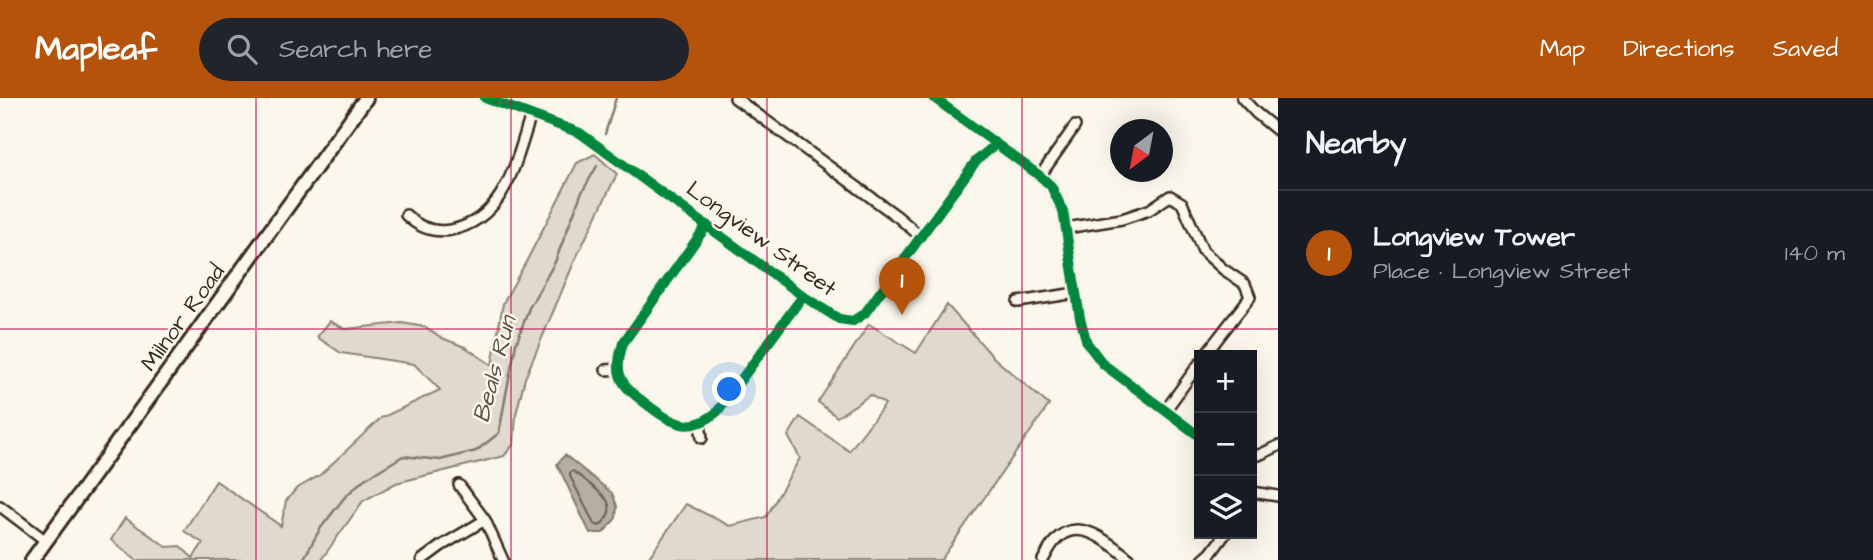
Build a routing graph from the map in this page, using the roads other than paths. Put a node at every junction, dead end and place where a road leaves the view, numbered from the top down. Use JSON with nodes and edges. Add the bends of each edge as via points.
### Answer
{"nodes":[{"id":1,"x":366,"y":98,"type":"edge"},
{"id":2,"x":485,"y":98,"type":"edge"},
{"id":3,"x":735,"y":98,"type":"edge"},
{"id":4,"x":934,"y":98,"type":"edge"},
{"id":5,"x":1242,"y":98,"type":"edge"},
{"id":6,"x":947,"y":102,"type":"edge"},
{"id":7,"x":531,"y":115,"type":"junction"},
{"id":8,"x":1075,"y":125,"type":"dead end"},
{"id":9,"x":1278,"y":131,"type":"edge"},
{"id":10,"x":996,"y":144,"type":"junction"},
{"id":11,"x":1040,"y":176,"type":"junction"},
{"id":12,"x":406,"y":215,"type":"dead end"},
{"id":13,"x":707,"y":225,"type":"junction"},
{"id":14,"x":1066,"y":228,"type":"junction"},
{"id":15,"x":920,"y":236,"type":"junction"},
{"id":16,"x":1076,"y":293,"type":"junction"},
{"id":17,"x":803,"y":296,"type":"junction"},
{"id":18,"x":1018,"y":302,"type":"dead end"},
{"id":19,"x":1209,"y":350,"type":"edge"},
{"id":20,"x":619,"y":369,"type":"junction"},
{"id":21,"x":606,"y":370,"type":"dead end"},
{"id":22,"x":1194,"y":371,"type":"edge"},
{"id":23,"x":1165,"y":411,"type":"junction"},
{"id":24,"x":700,"y":423,"type":"junction"},
{"id":25,"x":1194,"y":432,"type":"edge"},
{"id":26,"x":702,"y":438,"type":"dead end"},
{"id":27,"x":1278,"y":446,"type":"edge"},
{"id":28,"x":1257,"y":455,"type":"edge"},
{"id":29,"x":460,"y":485,"type":"dead end"},
{"id":30,"x":1257,"y":493,"type":"edge"},
{"id":31,"x":1278,"y":496,"type":"edge"},
{"id":32,"x":0,"y":506,"type":"edge"},
{"id":33,"x":485,"y":520,"type":"junction"},
{"id":34,"x":1221,"y":539,"type":"edge"},
{"id":35,"x":46,"y":541,"type":"junction"},
{"id":36,"x":32,"y":560,"type":"edge"},
{"id":37,"x":422,"y":560,"type":"edge"},
{"id":38,"x":503,"y":560,"type":"edge"},
{"id":39,"x":1043,"y":560,"type":"edge"},
{"id":40,"x":1131,"y":560,"type":"edge"},
{"id":41,"x":1203,"y":560,"type":"edge"}],
"edges":[{"from":1,"to":35,"type":"main road","name":"Milnor Road"},
{"from":2,"to":7,"type":"street","name":"Longview Street"},
{"from":3,"to":15,"type":"street"},
{"from":4,"to":6,"type":"street"},
{"from":5,"to":9,"type":"street"},
{"from":6,"to":10,"type":"street"},
{"from":7,"to":12,"type":"street","via":[[509,183],[485,214],[462,227],[438,231],[415,224]]},
{"from":7,"to":13,"type":"street","name":"Longview Street","via":[[595,142]]},
{"from":8,"to":11,"type":"street"},
{"from":10,"to":11,"type":"street"},
{"from":10,"to":15,"type":"street","name":"Longview Street","via":[[976,161]]},
{"from":11,"to":14,"type":"street","via":[[1051,186]]},
{"from":13,"to":17,"type":"street","name":"Longview Street"},
{"from":13,"to":20,"type":"street","via":[[623,343]]},
{"from":14,"to":16,"type":"street"},
{"from":14,"to":19,"type":"street","via":[[1122,219],[1149,210],[1170,196],[1182,203],[1203,251],[1245,284],[1250,297]]},
{"from":15,"to":17,"type":"street","name":"Longview Street","via":[[865,313],[853,321],[839,320]]},
{"from":16,"to":18,"type":"street"},
{"from":16,"to":23,"type":"street","via":[[1087,343],[1103,364]]},
{"from":17,"to":24,"type":"street","via":[[717,412]]},
{"from":20,"to":21,"type":"street"},
{"from":20,"to":24,"type":"street","via":[[630,391],[667,419],[685,425]]},
{"from":22,"to":23,"type":"street"},
{"from":23,"to":25,"type":"street"},
{"from":24,"to":26,"type":"street"},
{"from":27,"to":28,"type":"street"},
{"from":29,"to":33,"type":"street"},
{"from":30,"to":31,"type":"street"},
{"from":32,"to":35,"type":"street"},
{"from":33,"to":37,"type":"street"},
{"from":33,"to":38,"type":"street"},
{"from":34,"to":41,"type":"street"},
{"from":35,"to":36,"type":"main road","name":"Milnor Road"},
{"from":39,"to":40,"type":"street","via":[[1055,540],[1075,530],[1093,533]]}]}
